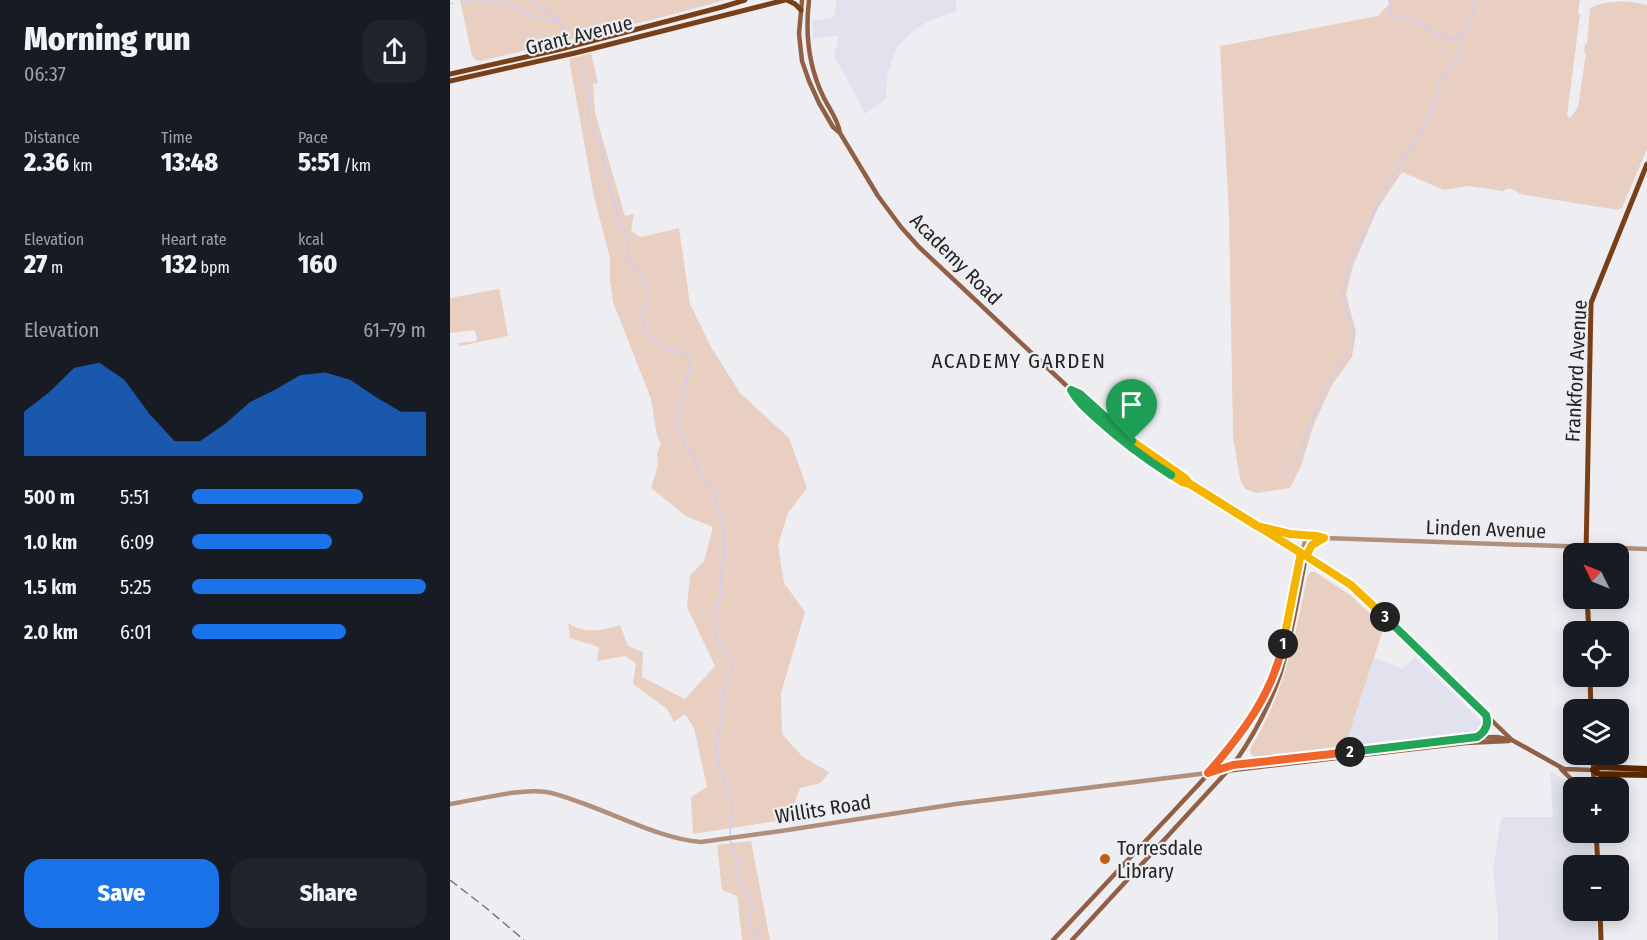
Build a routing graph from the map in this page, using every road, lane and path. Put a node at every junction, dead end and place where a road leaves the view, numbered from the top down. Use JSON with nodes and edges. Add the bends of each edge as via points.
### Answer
{"nodes":[{"id":1,"x":745,"y":0,"type":"edge"},
{"id":2,"x":786,"y":0,"type":"edge"},
{"id":3,"x":802,"y":0,"type":"edge"},
{"id":4,"x":809,"y":0,"type":"edge"},
{"id":5,"x":722,"y":8,"type":"junction"},
{"id":6,"x":801,"y":10,"type":"junction"},
{"id":7,"x":702,"y":12,"type":"junction"},
{"id":8,"x":724,"y":16,"type":"junction"},
{"id":9,"x":704,"y":20,"type":"junction"},
{"id":10,"x":557,"y":50,"type":"junction"},
{"id":11,"x":558,"y":56,"type":"junction"},
{"id":12,"x":450,"y":74,"type":"edge"},
{"id":13,"x":450,"y":81,"type":"edge"},
{"id":14,"x":840,"y":134,"type":"junction"},
{"id":15,"x":1647,"y":164,"type":"edge"},
{"id":16,"x":1257,"y":526,"type":"junction"},
{"id":17,"x":1313,"y":536,"type":"junction"},
{"id":18,"x":1324,"y":538,"type":"junction"},
{"id":19,"x":1586,"y":543,"type":"edge"},
{"id":20,"x":1563,"y":549,"type":"edge"},
{"id":21,"x":1629,"y":549,"type":"edge"},
{"id":22,"x":1647,"y":549,"type":"edge"},
{"id":23,"x":1303,"y":555,"type":"junction"},
{"id":24,"x":1486,"y":715,"type":"junction"},
{"id":25,"x":1477,"y":737,"type":"junction"},
{"id":26,"x":1512,"y":740,"type":"junction"},
{"id":27,"x":1233,"y":765,"type":"junction"},
{"id":28,"x":1593,"y":765,"type":"edge"},
{"id":29,"x":1557,"y":766,"type":"junction"},
{"id":30,"x":1647,"y":769,"type":"edge"},
{"id":31,"x":1593,"y":770,"type":"junction"},
{"id":32,"x":1228,"y":772,"type":"junction"},
{"id":33,"x":1208,"y":773,"type":"junction"},
{"id":34,"x":1647,"y":775,"type":"edge"},
{"id":35,"x":1569,"y":777,"type":"edge"},
{"id":36,"x":1593,"y":777,"type":"edge"},
{"id":37,"x":450,"y":804,"type":"edge"},
{"id":38,"x":1096,"y":904,"type":"junction"},
{"id":39,"x":1600,"y":921,"type":"edge"},
{"id":40,"x":1053,"y":940,"type":"edge"},
{"id":41,"x":1072,"y":940,"type":"edge"},
{"id":42,"x":1601,"y":940,"type":"edge"}],
"edges":[{"from":1,"to":5,"type":"main road","name":"Grant Avenue"},
{"from":2,"to":6,"type":"main road"},
{"from":2,"to":8,"type":"main road","name":"Grant Avenue"},
{"from":3,"to":6,"type":"main road","name":"Academy Road"},
{"from":4,"to":14,"type":"main road","name":"Academy Road","via":[[806,26],[810,60]]},
{"from":5,"to":7,"type":"main road","name":"Grant Avenue"},
{"from":5,"to":8,"type":"main road"},
{"from":6,"to":14,"type":"main road","name":"Academy Road","via":[[799,34],[805,71],[819,103]]},
{"from":7,"to":9,"type":"main road"},
{"from":7,"to":10,"type":"main road","name":"Grant Avenue"},
{"from":8,"to":9,"type":"main road","name":"Grant Avenue"},
{"from":9,"to":11,"type":"main road","name":"Grant Avenue"},
{"from":10,"to":11,"type":"main road"},
{"from":10,"to":12,"type":"main road","name":"Grant Avenue"},
{"from":11,"to":13,"type":"main road","name":"Grant Avenue"},
{"from":14,"to":16,"type":"main road","name":"Academy Road","via":[[878,196],[910,237],[1071,390],[1190,484]]},
{"from":15,"to":19,"type":"main road","name":"Frankford Avenue","via":[[1591,303]]},
{"from":16,"to":17,"type":"main road"},
{"from":16,"to":23,"type":"main road","name":"Academy Road"},
{"from":17,"to":18,"type":"street","name":"Linden Avenue"},
{"from":17,"to":23,"type":"street","via":[[1306,540]]},
{"from":18,"to":20,"type":"street","name":"Linden Avenue"},
{"from":18,"to":23,"type":"street"},
{"from":21,"to":22,"type":"street","name":"Linden Avenue"},
{"from":23,"to":24,"type":"main road","name":"Academy Road","via":[[1361,594]]},
{"from":23,"to":27,"type":"main road","via":[[1286,654],[1277,683],[1260,722]]},
{"from":23,"to":33,"type":"main road","via":[[1281,653],[1262,702]]},
{"from":24,"to":25,"type":"main road","via":[[1486,727]]},
{"from":24,"to":26,"type":"main road","name":"Academy Road"},
{"from":25,"to":26,"type":"main road","name":"Willits Road"},
{"from":25,"to":27,"type":"main road","name":"Willits Road"},
{"from":26,"to":29,"type":"main road","name":"Academy Road"},
{"from":26,"to":32,"type":"main road","name":"Willits Road"},
{"from":27,"to":32,"type":"main road"},
{"from":27,"to":33,"type":"main road","name":"Willits Road"},
{"from":28,"to":31,"type":"main road"},
{"from":29,"to":31,"type":"main road","name":"Academy Road"},
{"from":29,"to":35,"type":"main road"},
{"from":30,"to":31,"type":"highway"},
{"from":31,"to":34,"type":"highway","via":[[1599,774]]},
{"from":31,"to":36,"type":"main road"},
{"from":32,"to":33,"type":"main road","name":"Willits Road"},
{"from":32,"to":38,"type":"main road"},
{"from":33,"to":37,"type":"street","name":"Willits Road","via":[[948,805],[701,842],[679,839],[549,792]]},
{"from":33,"to":38,"type":"main road"},
{"from":38,"to":40,"type":"main road"},
{"from":38,"to":41,"type":"main road"},
{"from":39,"to":42,"type":"main road"}]}
